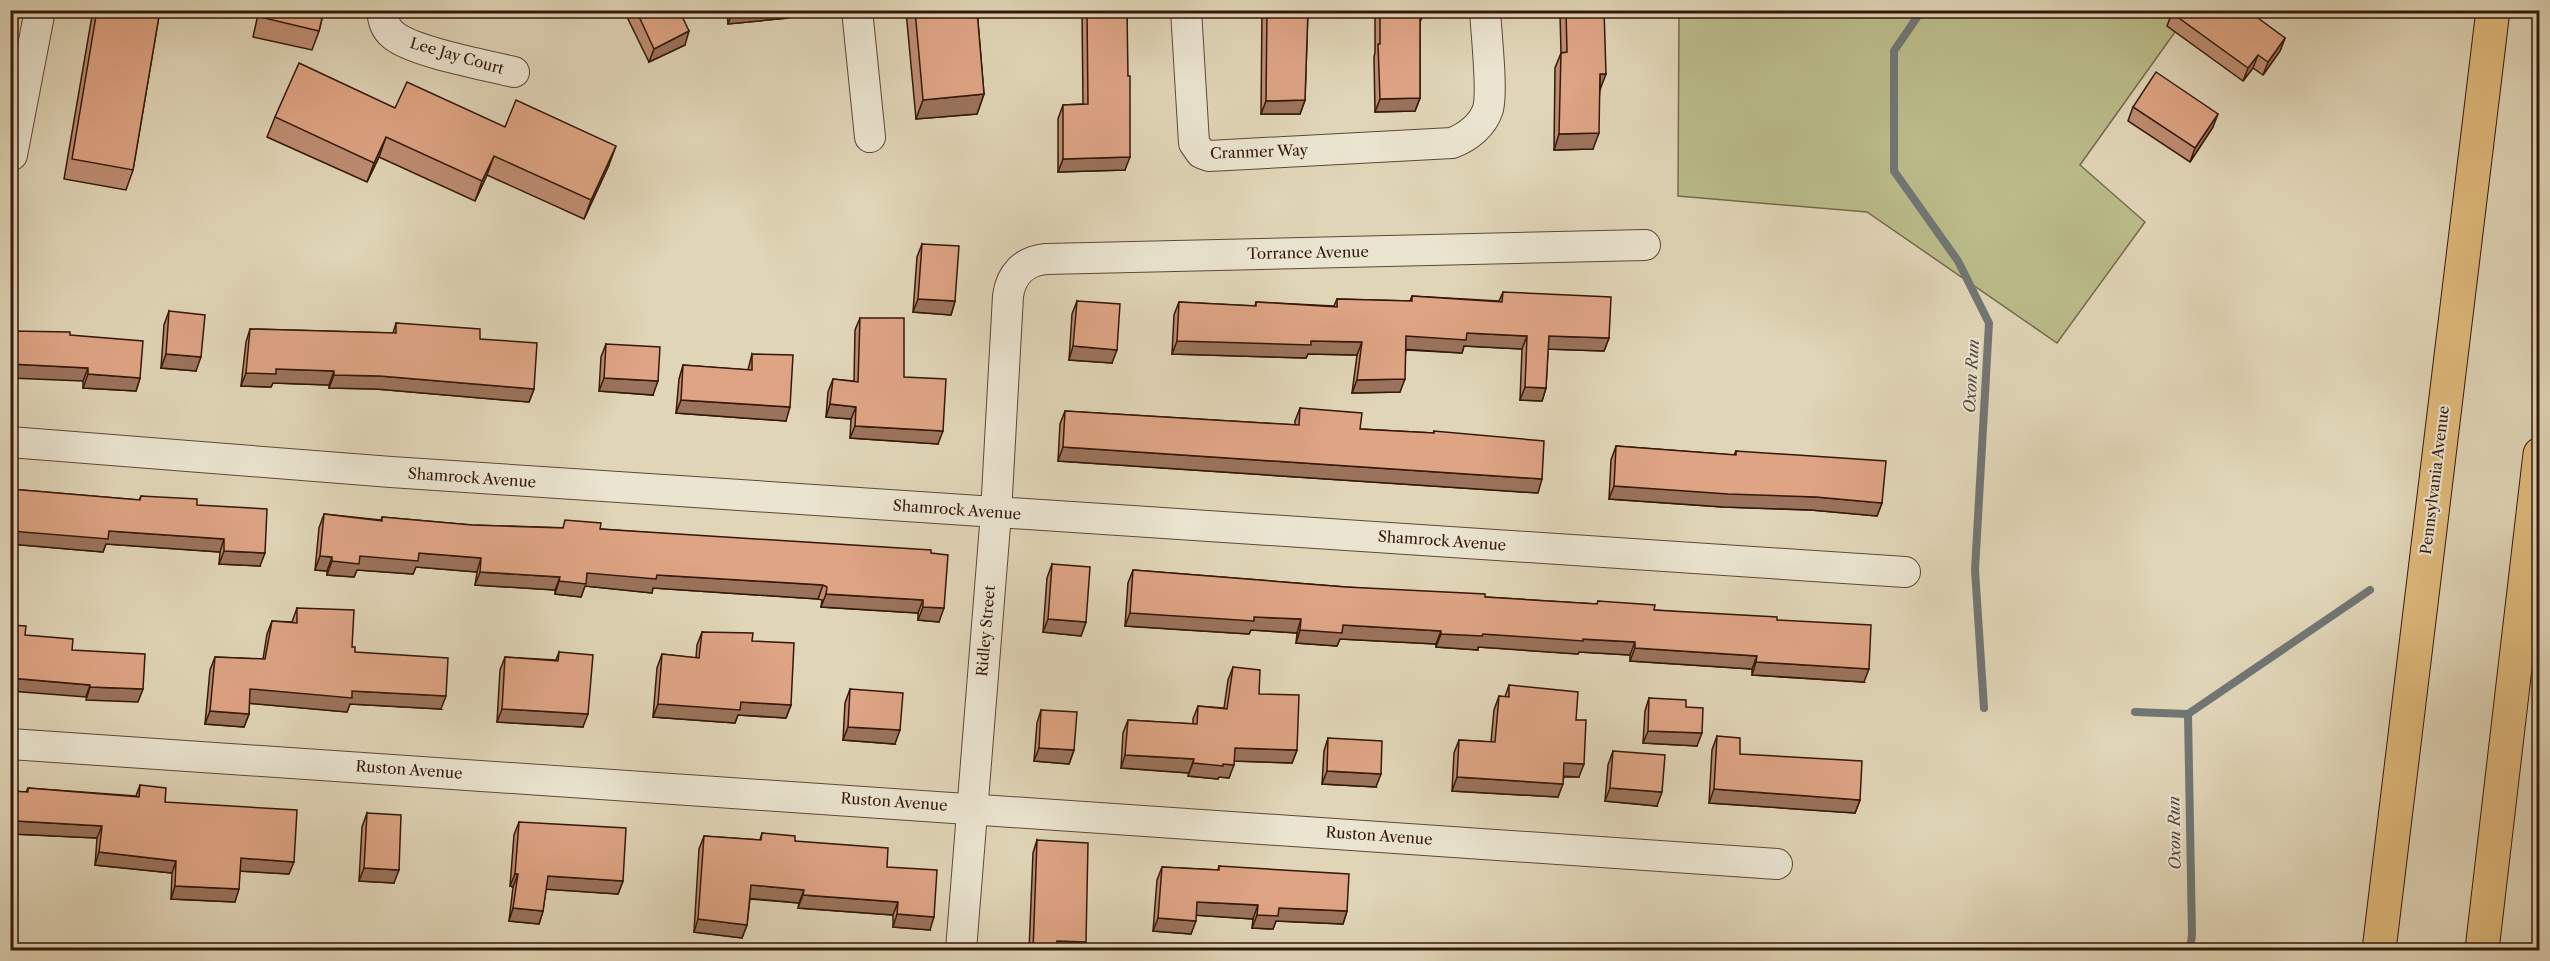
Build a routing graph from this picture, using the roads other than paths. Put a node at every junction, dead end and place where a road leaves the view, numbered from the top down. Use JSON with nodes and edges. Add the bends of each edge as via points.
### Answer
{"nodes":[{"id":1,"x":40,"y":10,"type":"edge"},
{"id":2,"x":382,"y":10,"type":"edge"},
{"id":3,"x":857,"y":10,"type":"edge"},
{"id":4,"x":1186,"y":10,"type":"edge"},
{"id":5,"x":1485,"y":10,"type":"edge"},
{"id":6,"x":2493,"y":10,"type":"edge"},
{"id":7,"x":514,"y":72,"type":"dead end"},
{"id":8,"x":870,"y":137,"type":"dead end"},
{"id":9,"x":12,"y":155,"type":"dead end"},
{"id":10,"x":1645,"y":245,"type":"dead end"},
{"id":11,"x":1007,"y":311,"type":"joint"},
{"id":12,"x":10,"y":442,"type":"edge"},
{"id":13,"x":2540,"y":454,"type":"edge"},
{"id":14,"x":996,"y":513,"type":"junction"},
{"id":15,"x":1905,"y":572,"type":"dead end"},
{"id":16,"x":10,"y":744,"type":"edge"},
{"id":17,"x":971,"y":807,"type":"junction"},
{"id":18,"x":1777,"y":864,"type":"dead end"},
{"id":19,"x":961,"y":951,"type":"edge"},
{"id":20,"x":2379,"y":951,"type":"edge"},
{"id":21,"x":2482,"y":951,"type":"edge"}],
"edges":[{"from":1,"to":9,"type":"street"},
{"from":2,"to":7,"type":"street","name":"Lee Jay Court","via":[[385,26],[394,37],[414,47]]},
{"from":3,"to":8,"type":"street"},
{"from":4,"to":5,"type":"street","name":"Cranmer Way","via":[[1194,142],[1201,153],[1209,156],[1452,143],[1465,137],[1480,123],[1489,103]]},
{"from":6,"to":20,"type":"highway","name":"Pennsylvania Avenue"},
{"from":10,"to":11,"type":"street","name":"Torrance Avenue","via":[[1032,260],[1010,282]]},
{"from":11,"to":14,"type":"street","name":"Ridley Street"},
{"from":12,"to":14,"type":"street","name":"Shamrock Avenue"},
{"from":13,"to":21,"type":"highway"},
{"from":14,"to":15,"type":"street","name":"Shamrock Avenue"},
{"from":14,"to":17,"type":"street","name":"Ridley Street"},
{"from":16,"to":17,"type":"street","name":"Ruston Avenue"},
{"from":17,"to":18,"type":"street","name":"Ruston Avenue"},
{"from":17,"to":19,"type":"street","name":"Ridley Street"}]}
